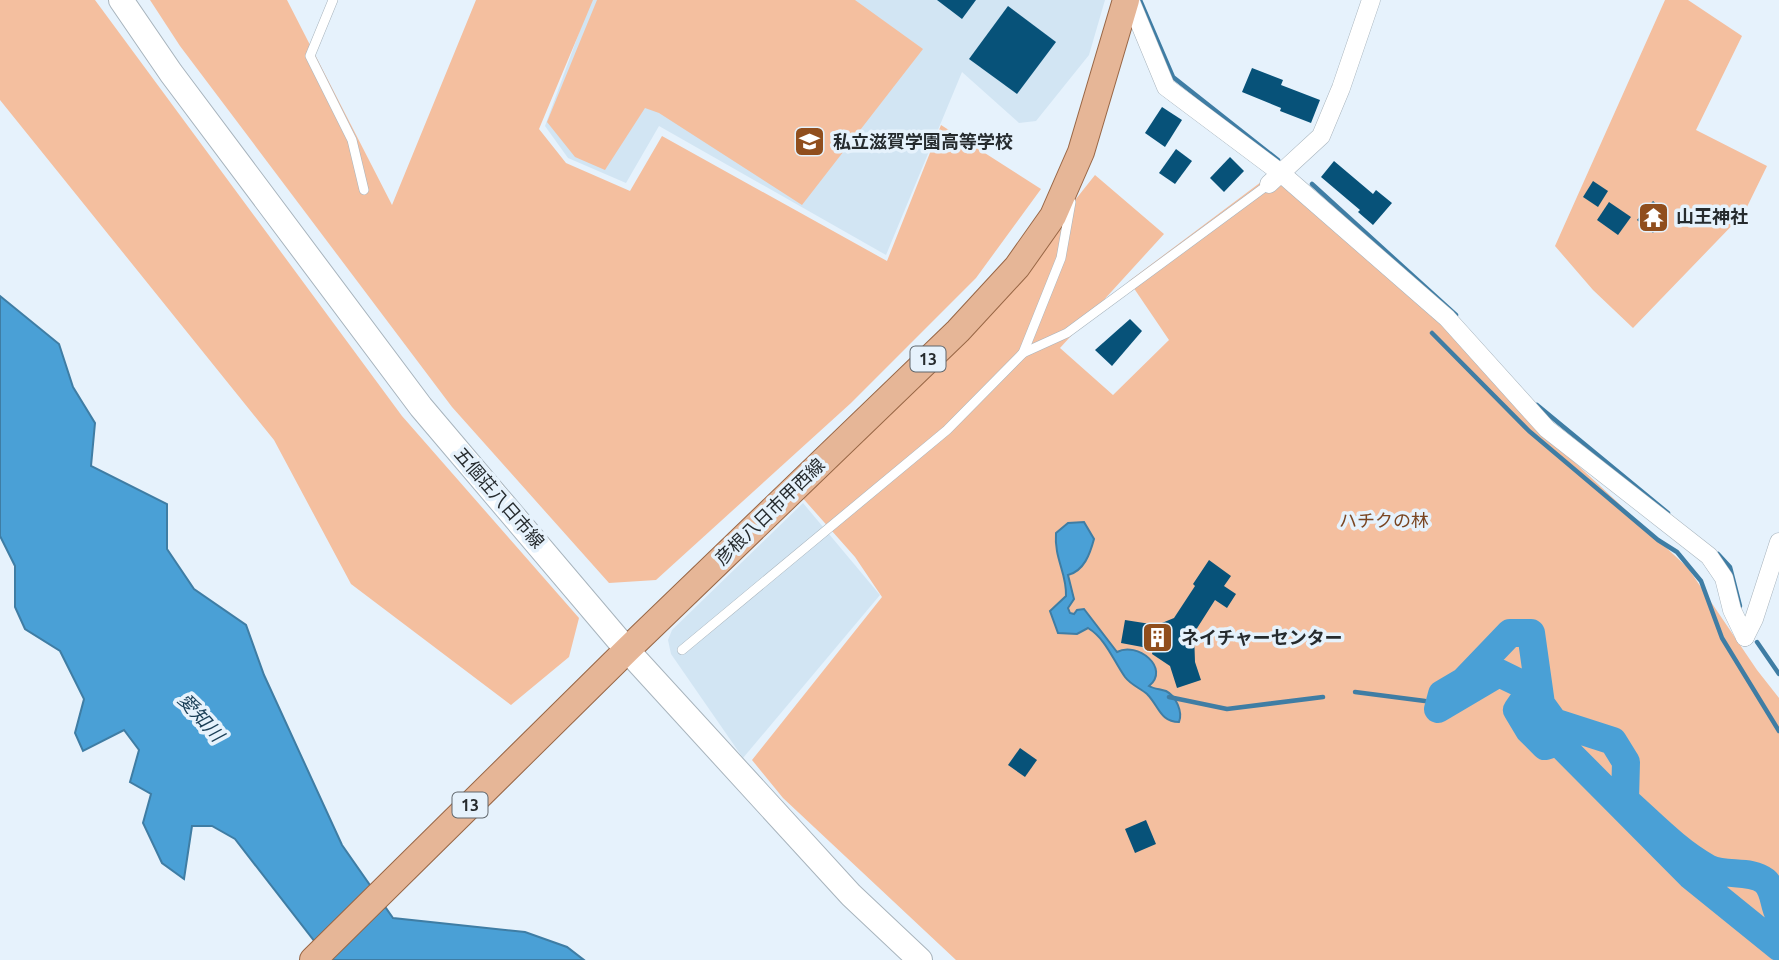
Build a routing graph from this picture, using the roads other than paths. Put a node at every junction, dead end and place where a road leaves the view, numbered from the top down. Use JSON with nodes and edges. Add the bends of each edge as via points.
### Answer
{"nodes":[{"id":1,"x":121,"y":0,"type":"edge"},
{"id":2,"x":333,"y":0,"type":"edge"},
{"id":3,"x":1128,"y":0,"type":"edge"},
{"id":4,"x":1371,"y":0,"type":"edge"},
{"id":5,"x":1081,"y":152,"type":"junction"},
{"id":6,"x":1275,"y":179,"type":"junction"},
{"id":7,"x":364,"y":190,"type":"dead end"},
{"id":8,"x":1023,"y":352,"type":"junction"},
{"id":9,"x":1779,"y":542,"type":"edge"},
{"id":10,"x":627,"y":650,"type":"junction"},
{"id":11,"x":682,"y":650,"type":"dead end"},
{"id":12,"x":313,"y":960,"type":"edge"},
{"id":13,"x":920,"y":960,"type":"edge"}],
"edges":[{"from":1,"to":10,"type":"main road","name":"五個荘八日市線","via":[[421,407]]},
{"from":2,"to":7,"type":"lane","via":[[310,56],[352,140]]},
{"from":3,"to":5,"type":"main road","name":"彦根八日市甲西線","number":"13"},
{"from":3,"to":6,"type":"street","via":[[1166,87]]},
{"from":4,"to":6,"type":"street","via":[[1321,136]]},
{"from":5,"to":8,"type":"lane","via":[[1060,258]]},
{"from":5,"to":10,"type":"main road","name":"彦根八日市甲西線","number":"13","via":[[1053,216],[1017,267],[948,341]]},
{"from":6,"to":8,"type":"lane","via":[[1067,334]]},
{"from":6,"to":9,"type":"street","via":[[1447,318],[1547,429],[1709,556],[1724,578],[1745,637]]},
{"from":8,"to":11,"type":"lane","via":[[947,430]]},
{"from":10,"to":12,"type":"main road","name":"彦根八日市甲西線","number":"13"},
{"from":10,"to":13,"type":"main road","name":"五個荘八日市線","via":[[842,885]]}]}
